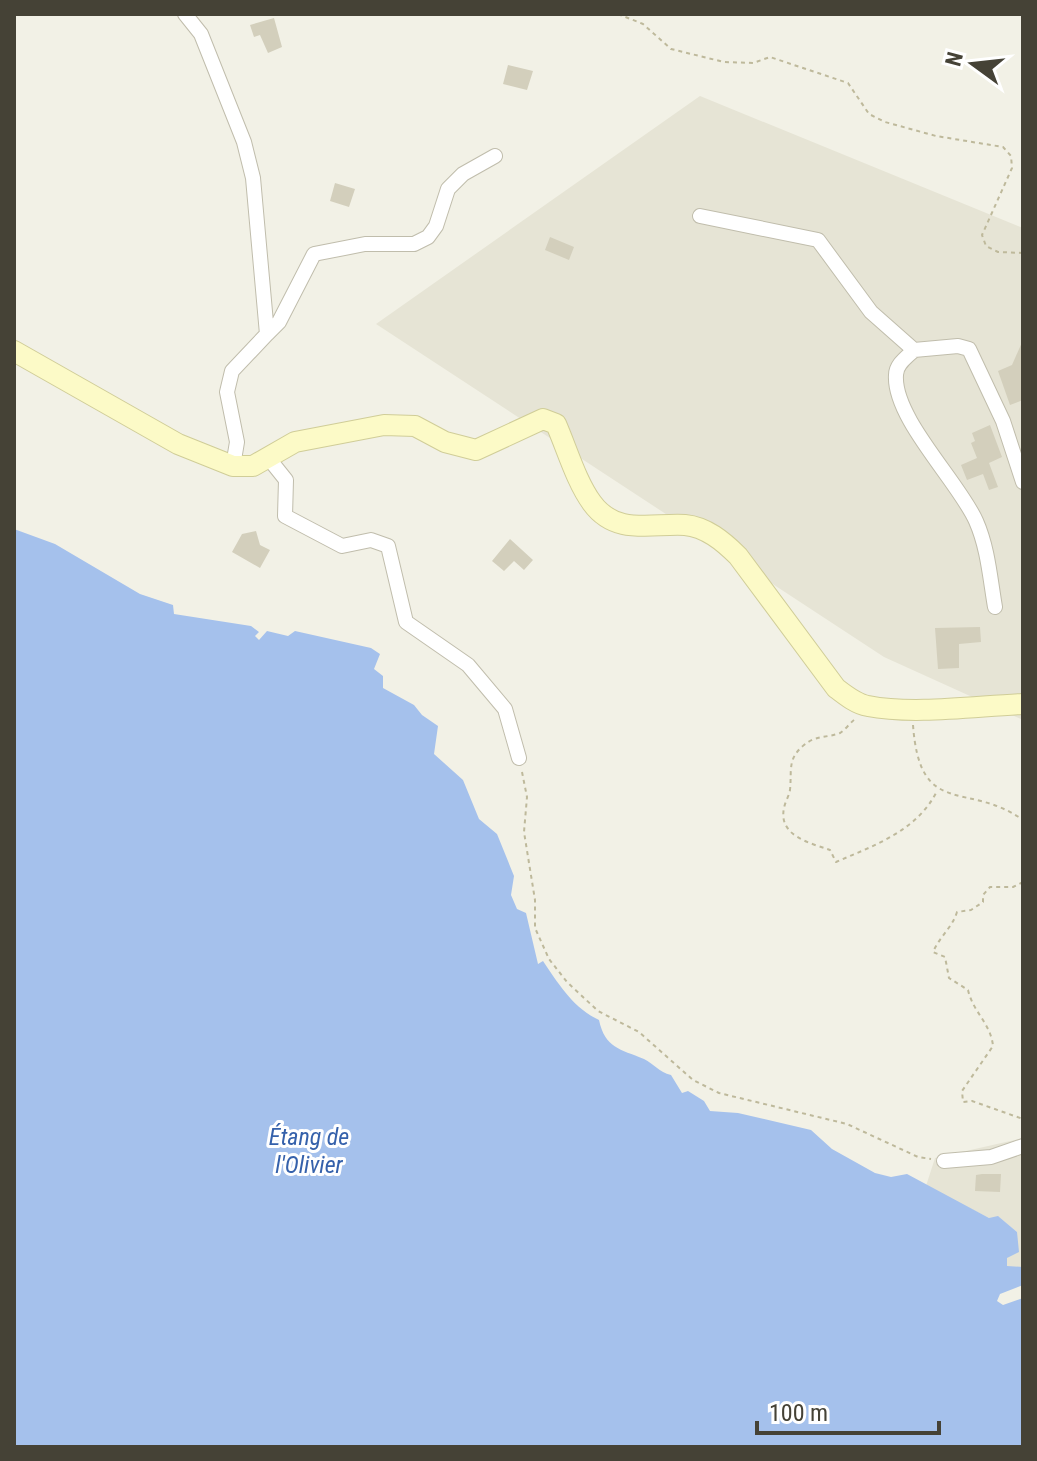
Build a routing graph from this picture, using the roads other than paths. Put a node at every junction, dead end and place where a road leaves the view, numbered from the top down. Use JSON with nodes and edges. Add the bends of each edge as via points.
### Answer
{"nodes":[{"id":1,"x":185,"y":14,"type":"edge"},
{"id":2,"x":495,"y":156,"type":"dead end"},
{"id":3,"x":700,"y":216,"type":"dead end"},
{"id":4,"x":267,"y":334,"type":"junction"},
{"id":5,"x":914,"y":350,"type":"junction"},
{"id":6,"x":14,"y":351,"type":"edge"},
{"id":7,"x":270,"y":460,"type":"junction"},
{"id":8,"x":233,"y":466,"type":"junction"},
{"id":9,"x":1023,"y":482,"type":"edge"},
{"id":10,"x":995,"y":607,"type":"dead end"},
{"id":11,"x":1023,"y":704,"type":"edge"},
{"id":12,"x":519,"y":758,"type":"road end"},
{"id":13,"x":1023,"y":1146,"type":"edge"},
{"id":14,"x":944,"y":1161,"type":"road end"}],
"edges":[{"from":1,"to":4,"type":"street","via":[[201,34],[244,142],[253,178]]},
{"from":2,"to":4,"type":"street","via":[[448,189],[428,237],[414,244],[365,244],[314,254],[279,322]]},
{"from":3,"to":5,"type":"street","via":[[818,240],[871,312]]},
{"from":4,"to":8,"type":"street","via":[[232,371],[227,392],[237,442]]},
{"from":5,"to":9,"type":"street","via":[[969,349],[1003,421]]},
{"from":5,"to":10,"type":"street","via":[[895,375],[903,405],[975,518]]},
{"from":6,"to":8,"type":"street","via":[[178,444]]},
{"from":7,"to":8,"type":"street"},
{"from":7,"to":11,"type":"street","via":[[295,442],[384,425],[415,426],[476,450],[543,419],[556,424],[591,502],[614,522],[687,525],[719,537],[836,688],[867,706]]},
{"from":7,"to":12,"type":"street","via":[[286,480],[285,516],[342,546],[371,540],[388,546],[406,622],[468,665],[505,709]]},
{"from":13,"to":14,"type":"street","via":[[991,1157]]}]}
